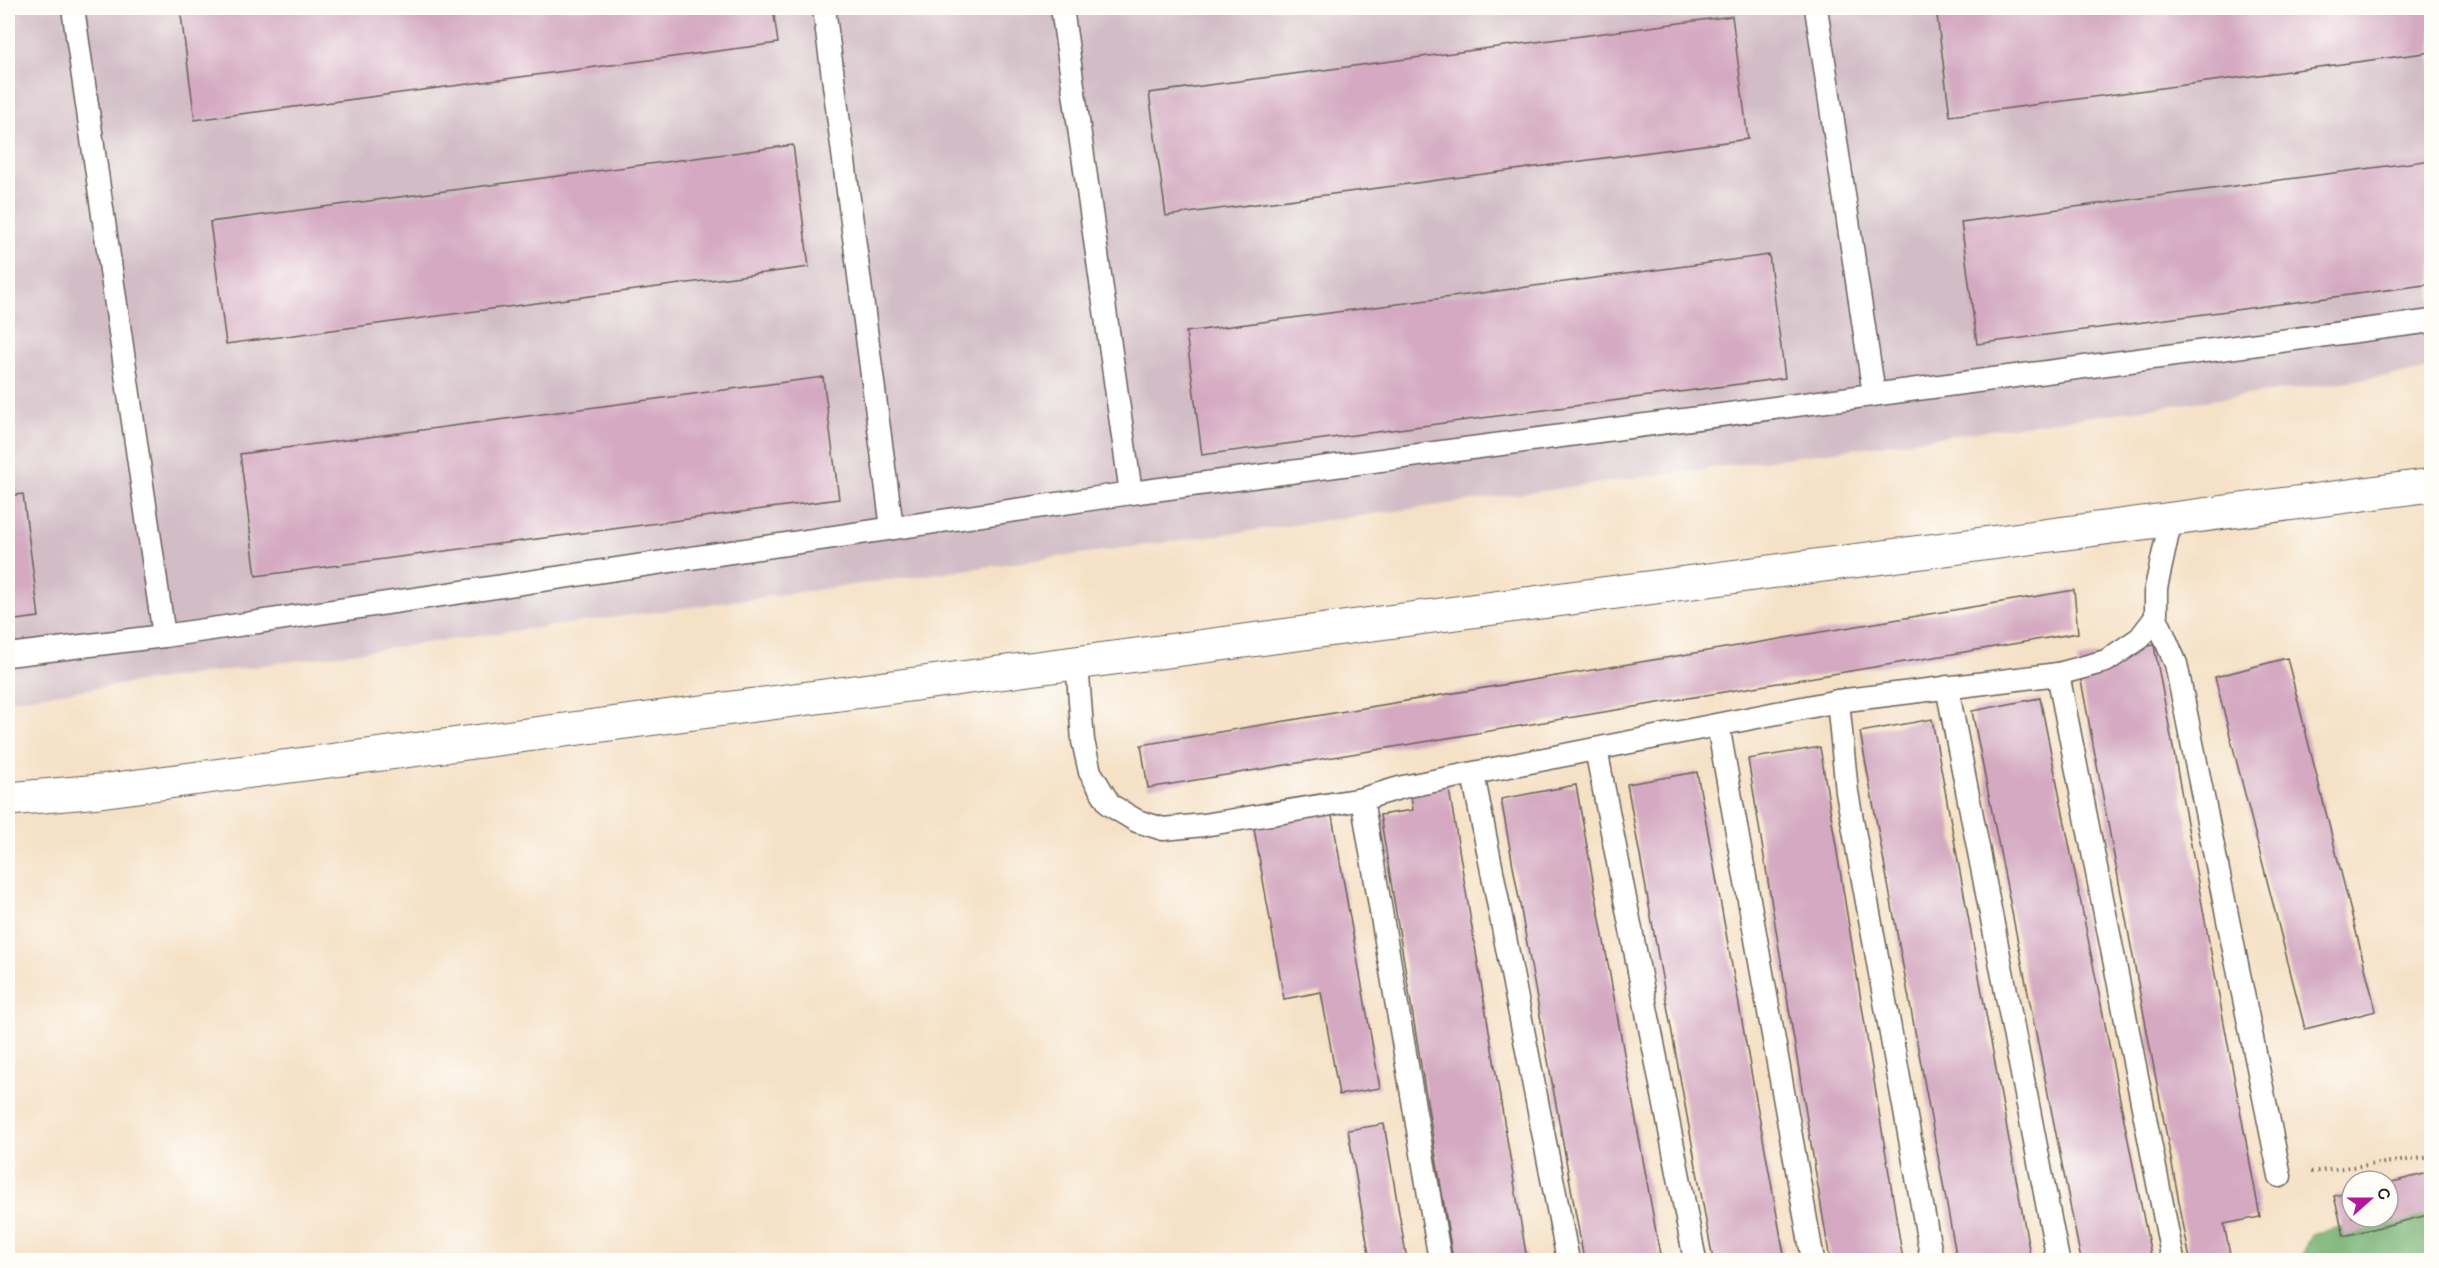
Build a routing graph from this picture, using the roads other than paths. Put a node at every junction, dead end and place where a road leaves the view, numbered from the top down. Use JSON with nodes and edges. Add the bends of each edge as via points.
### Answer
{"nodes":[{"id":1,"x":73,"y":8,"type":"edge"},
{"id":2,"x":824,"y":8,"type":"edge"},
{"id":3,"x":1062,"y":8,"type":"edge"},
{"id":4,"x":1816,"y":8,"type":"edge"},
{"id":5,"x":2432,"y":321,"type":"edge"},
{"id":6,"x":1874,"y":394,"type":"junction"},
{"id":7,"x":2432,"y":485,"type":"edge"},
{"id":8,"x":1131,"y":493,"type":"junction"},
{"id":9,"x":2171,"y":519,"type":"junction"},
{"id":10,"x":892,"y":528,"type":"junction"},
{"id":11,"x":2156,"y":617,"type":"junction"},
{"id":12,"x":164,"y":636,"type":"junction"},
{"id":13,"x":8,"y":655,"type":"edge"},
{"id":14,"x":1077,"y":662,"type":"junction"},
{"id":15,"x":2058,"y":674,"type":"junction"},
{"id":16,"x":1947,"y":687,"type":"junction"},
{"id":17,"x":1838,"y":701,"type":"junction"},
{"id":18,"x":1718,"y":725,"type":"junction"},
{"id":19,"x":1596,"y":749,"type":"junction"},
{"id":20,"x":1473,"y":774,"type":"junction"},
{"id":21,"x":1362,"y":799,"type":"junction"},
{"id":22,"x":8,"y":800,"type":"edge"},
{"id":23,"x":2280,"y":1176,"type":"road end"},
{"id":24,"x":1440,"y":1260,"type":"edge"},
{"id":25,"x":1568,"y":1260,"type":"edge"},
{"id":26,"x":1695,"y":1260,"type":"edge"},
{"id":27,"x":1814,"y":1260,"type":"edge"},
{"id":28,"x":1932,"y":1260,"type":"edge"},
{"id":29,"x":2058,"y":1260,"type":"edge"},
{"id":30,"x":2173,"y":1260,"type":"edge"}],
"edges":[{"from":1,"to":12,"type":"lane"},
{"from":2,"to":10,"type":"lane"},
{"from":3,"to":8,"type":"lane"},
{"from":4,"to":6,"type":"lane"},
{"from":5,"to":6,"type":"lane"},
{"from":6,"to":8,"type":"lane"},
{"from":7,"to":9,"type":"street"},
{"from":8,"to":10,"type":"lane"},
{"from":9,"to":11,"type":"lane","via":[[2156,588]]},
{"from":9,"to":14,"type":"street"},
{"from":10,"to":12,"type":"lane"},
{"from":11,"to":15,"type":"lane","via":[[2140,638],[2106,661]]},
{"from":11,"to":23,"type":"lane","via":[[2176,664]]},
{"from":12,"to":13,"type":"lane"},
{"from":14,"to":21,"type":"lane","via":[[1083,741],[1090,772],[1110,805],[1137,821],[1163,829],[1204,825]]},
{"from":14,"to":22,"type":"street"},
{"from":15,"to":16,"type":"lane"},
{"from":15,"to":30,"type":"lane"},
{"from":16,"to":17,"type":"lane"},
{"from":16,"to":29,"type":"lane"},
{"from":17,"to":18,"type":"lane"},
{"from":17,"to":28,"type":"lane","via":[[1847,792]]},
{"from":18,"to":19,"type":"lane"},
{"from":18,"to":27,"type":"lane"},
{"from":19,"to":20,"type":"lane"},
{"from":19,"to":26,"type":"lane"},
{"from":20,"to":21,"type":"lane"},
{"from":20,"to":25,"type":"lane"},
{"from":21,"to":24,"type":"lane"}]}
